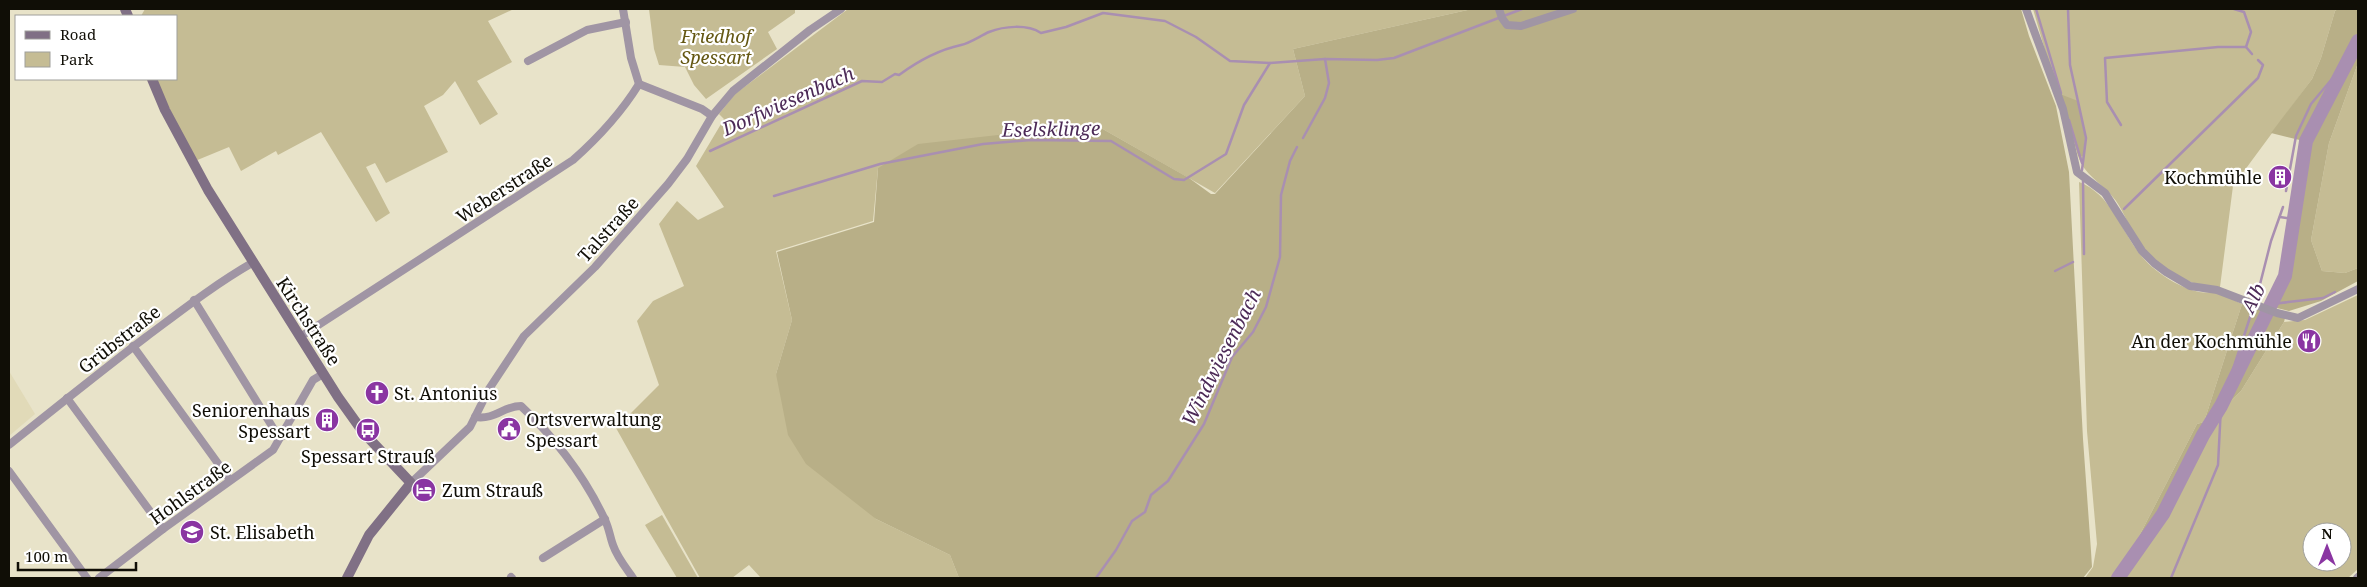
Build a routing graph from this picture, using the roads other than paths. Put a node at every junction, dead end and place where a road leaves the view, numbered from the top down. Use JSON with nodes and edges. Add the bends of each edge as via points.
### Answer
{"nodes":[{"id":1,"x":623,"y":9,"type":"edge"},
{"id":2,"x":841,"y":9,"type":"edge"},
{"id":3,"x":1573,"y":9,"type":"edge"},
{"id":4,"x":2026,"y":9,"type":"edge"},
{"id":5,"x":1500,"y":12,"type":"edge"},
{"id":6,"x":626,"y":22,"type":"junction"},
{"id":7,"x":528,"y":61,"type":"dead end"},
{"id":8,"x":152,"y":80,"type":"edge"},
{"id":9,"x":640,"y":84,"type":"junction"},
{"id":10,"x":712,"y":116,"type":"junction"},
{"id":11,"x":252,"y":263,"type":"junction"},
{"id":12,"x":2358,"y":289,"type":"edge"},
{"id":13,"x":194,"y":300,"type":"junction"},
{"id":14,"x":300,"y":337,"type":"junction"},
{"id":15,"x":133,"y":346,"type":"junction"},
{"id":16,"x":323,"y":374,"type":"junction"},
{"id":17,"x":67,"y":398,"type":"junction"},
{"id":18,"x":475,"y":417,"type":"junction"},
{"id":19,"x":282,"y":436,"type":"junction"},
{"id":20,"x":9,"y":446,"type":"edge"},
{"id":21,"x":9,"y":471,"type":"edge"},
{"id":22,"x":230,"y":480,"type":"junction"},
{"id":23,"x":411,"y":483,"type":"junction"},
{"id":24,"x":605,"y":519,"type":"junction"},
{"id":25,"x":162,"y":530,"type":"junction"},
{"id":26,"x":543,"y":558,"type":"dead end"},
{"id":27,"x":87,"y":578,"type":"edge"},
{"id":28,"x":99,"y":578,"type":"edge"},
{"id":29,"x":347,"y":578,"type":"edge"},
{"id":30,"x":633,"y":578,"type":"edge"}],
"edges":[{"from":1,"to":6,"type":"street"},
{"from":2,"to":10,"type":"street","name":"Talstraße","via":[[733,91]]},
{"from":3,"to":5,"type":"street","via":[[1521,26],[1507,25]]},
{"from":4,"to":12,"type":"street","via":[[2063,109],[2078,172],[2105,193],[2142,251],[2166,272],[2190,286],[2217,290],[2298,318]]},
{"from":6,"to":7,"type":"street","via":[[588,30]]},
{"from":6,"to":9,"type":"street","via":[[631,58]]},
{"from":8,"to":11,"type":"street","name":"Kirchstraße","via":[[194,166]]},
{"from":9,"to":10,"type":"street"},
{"from":9,"to":14,"type":"street","name":"Weberstraße","via":[[626,106],[574,160]]},
{"from":10,"to":18,"type":"street","name":"Talstraße","via":[[687,159],[661,192],[595,267],[524,336],[489,388]]},
{"from":11,"to":13,"type":"street","name":"Grübstraße"},
{"from":11,"to":14,"type":"street","name":"Kirchstraße"},
{"from":13,"to":15,"type":"street","name":"Grübstraße"},
{"from":13,"to":19,"type":"street","via":[[275,431]]},
{"from":14,"to":16,"type":"street","name":"Kirchstraße"},
{"from":15,"to":17,"type":"street","name":"Grübstraße"},
{"from":15,"to":22,"type":"street"},
{"from":16,"to":19,"type":"street","name":"Hohlstraße","via":[[313,380]]},
{"from":16,"to":23,"type":"street","name":"Kirchstraße","via":[[363,432]]},
{"from":17,"to":20,"type":"street","name":"Grübstraße"},
{"from":17,"to":25,"type":"street"},
{"from":18,"to":23,"type":"street","name":"Talstraße","via":[[465,432]]},
{"from":18,"to":24,"type":"street","via":[[486,419],[512,406],[521,406],[564,453]]},
{"from":19,"to":22,"type":"street","name":"Hohlstraße","via":[[273,450]]},
{"from":21,"to":27,"type":"street"},
{"from":22,"to":25,"type":"street","name":"Hohlstraße"},
{"from":23,"to":29,"type":"street","via":[[369,535]]},
{"from":24,"to":26,"type":"street"},
{"from":24,"to":30,"type":"street","via":[[614,547]]},
{"from":25,"to":28,"type":"street","name":"Hohlstraße"}]}
